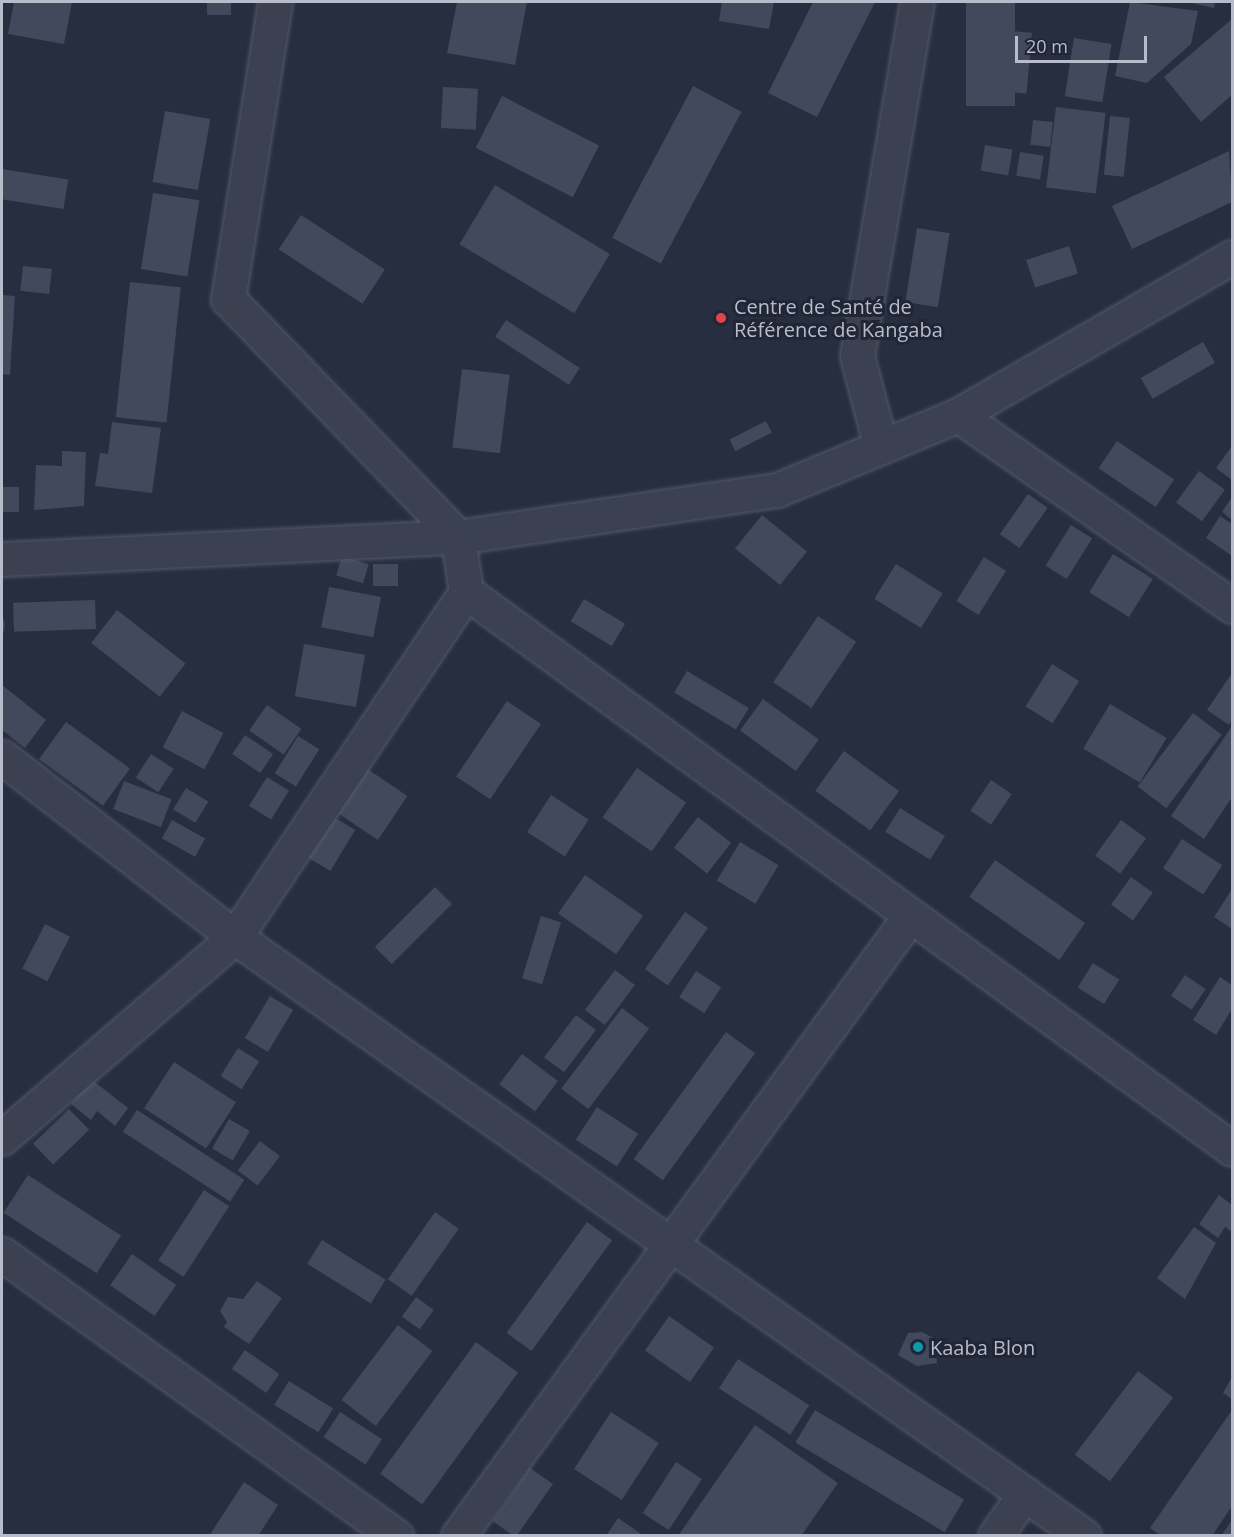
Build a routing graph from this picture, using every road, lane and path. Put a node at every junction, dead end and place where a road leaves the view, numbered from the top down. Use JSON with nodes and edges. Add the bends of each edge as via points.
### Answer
{"nodes":[{"id":1,"x":275,"y":2,"type":"edge"},
{"id":2,"x":917,"y":2,"type":"edge"},
{"id":3,"x":1233,"y":257,"type":"edge"},
{"id":4,"x":958,"y":415,"type":"junction"},
{"id":5,"x":881,"y":447,"type":"junction"},
{"id":6,"x":458,"y":537,"type":"junction"},
{"id":7,"x":2,"y":559,"type":"edge"},
{"id":8,"x":466,"y":592,"type":"junction"},
{"id":9,"x":1233,"y":606,"type":"edge"},
{"id":10,"x":2,"y":757,"type":"edge"},
{"id":11,"x":910,"y":916,"type":"junction"},
{"id":12,"x":235,"y":938,"type":"junction"},
{"id":13,"x":2,"y":1138,"type":"edge"},
{"id":14,"x":1233,"y":1149,"type":"edge"},
{"id":15,"x":672,"y":1242,"type":"junction"},
{"id":16,"x":2,"y":1254,"type":"edge"},
{"id":17,"x":1025,"y":1493,"type":"junction"},
{"id":18,"x":396,"y":1536,"type":"edge"},
{"id":19,"x":458,"y":1536,"type":"edge"},
{"id":20,"x":996,"y":1536,"type":"edge"},
{"id":21,"x":1084,"y":1536,"type":"edge"}],
"edges":[{"from":1,"to":6,"type":"street","via":[[228,299]]},
{"from":2,"to":5,"type":"street","via":[[857,356]]},
{"from":3,"to":4,"type":"street"},
{"from":4,"to":5,"type":"street"},
{"from":4,"to":9,"type":"street"},
{"from":5,"to":6,"type":"street","via":[[777,490]]},
{"from":6,"to":7,"type":"street"},
{"from":6,"to":8,"type":"street"},
{"from":8,"to":11,"type":"street"},
{"from":8,"to":12,"type":"street"},
{"from":10,"to":12,"type":"street"},
{"from":11,"to":14,"type":"street"},
{"from":11,"to":15,"type":"street"},
{"from":12,"to":13,"type":"street"},
{"from":12,"to":15,"type":"street"},
{"from":15,"to":17,"type":"street"},
{"from":15,"to":19,"type":"street"},
{"from":16,"to":18,"type":"street"},
{"from":17,"to":20,"type":"street"},
{"from":17,"to":21,"type":"street"}]}
